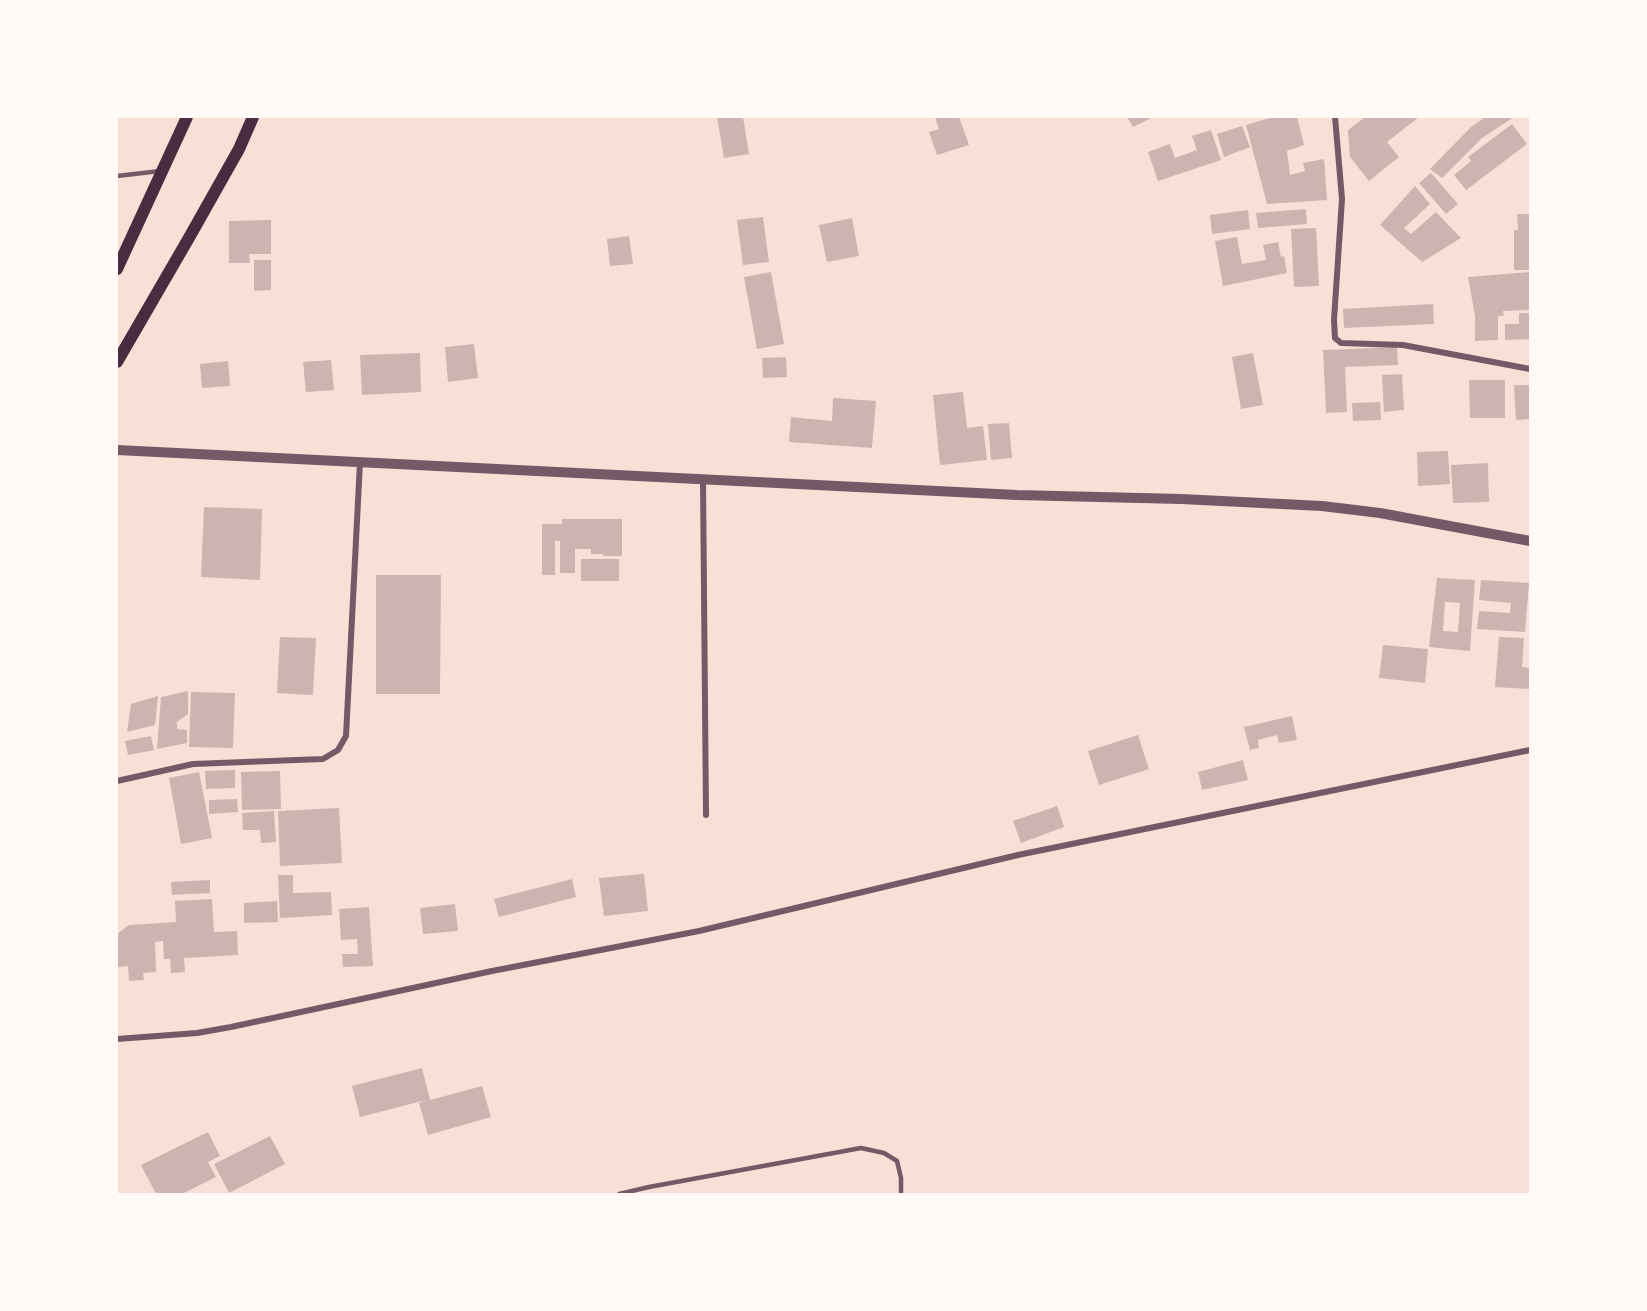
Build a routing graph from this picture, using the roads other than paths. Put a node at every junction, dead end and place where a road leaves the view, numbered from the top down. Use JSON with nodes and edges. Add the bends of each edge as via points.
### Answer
{"nodes":[{"id":1,"x":188,"y":117,"type":"edge"},
{"id":2,"x":253,"y":117,"type":"edge"},
{"id":3,"x":1335,"y":117,"type":"edge"},
{"id":4,"x":162,"y":171,"type":"junction"},
{"id":5,"x":117,"y":176,"type":"edge"},
{"id":6,"x":117,"y":269,"type":"edge"},
{"id":7,"x":117,"y":362,"type":"edge"},
{"id":8,"x":1530,"y":369,"type":"edge"},
{"id":9,"x":117,"y":450,"type":"edge"},
{"id":10,"x":360,"y":462,"type":"junction"},
{"id":11,"x":704,"y":479,"type":"junction"},
{"id":12,"x":1530,"y":541,"type":"edge"},
{"id":13,"x":1530,"y":750,"type":"edge"},
{"id":14,"x":117,"y":781,"type":"edge"},
{"id":15,"x":706,"y":815,"type":"dead end"},
{"id":16,"x":117,"y":1039,"type":"edge"},
{"id":17,"x":619,"y":1194,"type":"edge"},
{"id":18,"x":901,"y":1194,"type":"edge"}],
"edges":[{"from":1,"to":4,"type":"main road"},
{"from":2,"to":7,"type":"main road"},
{"from":3,"to":8,"type":"street","via":[[1342,199],[1335,339],[1341,343],[1403,345]]},
{"from":4,"to":5,"type":"lane"},
{"from":4,"to":6,"type":"main road"},
{"from":9,"to":10,"type":"street"},
{"from":10,"to":11,"type":"street"},
{"from":10,"to":14,"type":"street","via":[[346,736],[338,750],[323,759],[194,764]]},
{"from":11,"to":12,"type":"street","via":[[1322,506]]},
{"from":11,"to":15,"type":"street"},
{"from":13,"to":16,"type":"street","via":[[1018,855],[699,931],[231,1027]]},
{"from":17,"to":18,"type":"lane","via":[[861,1148],[884,1153],[897,1161]]}]}
